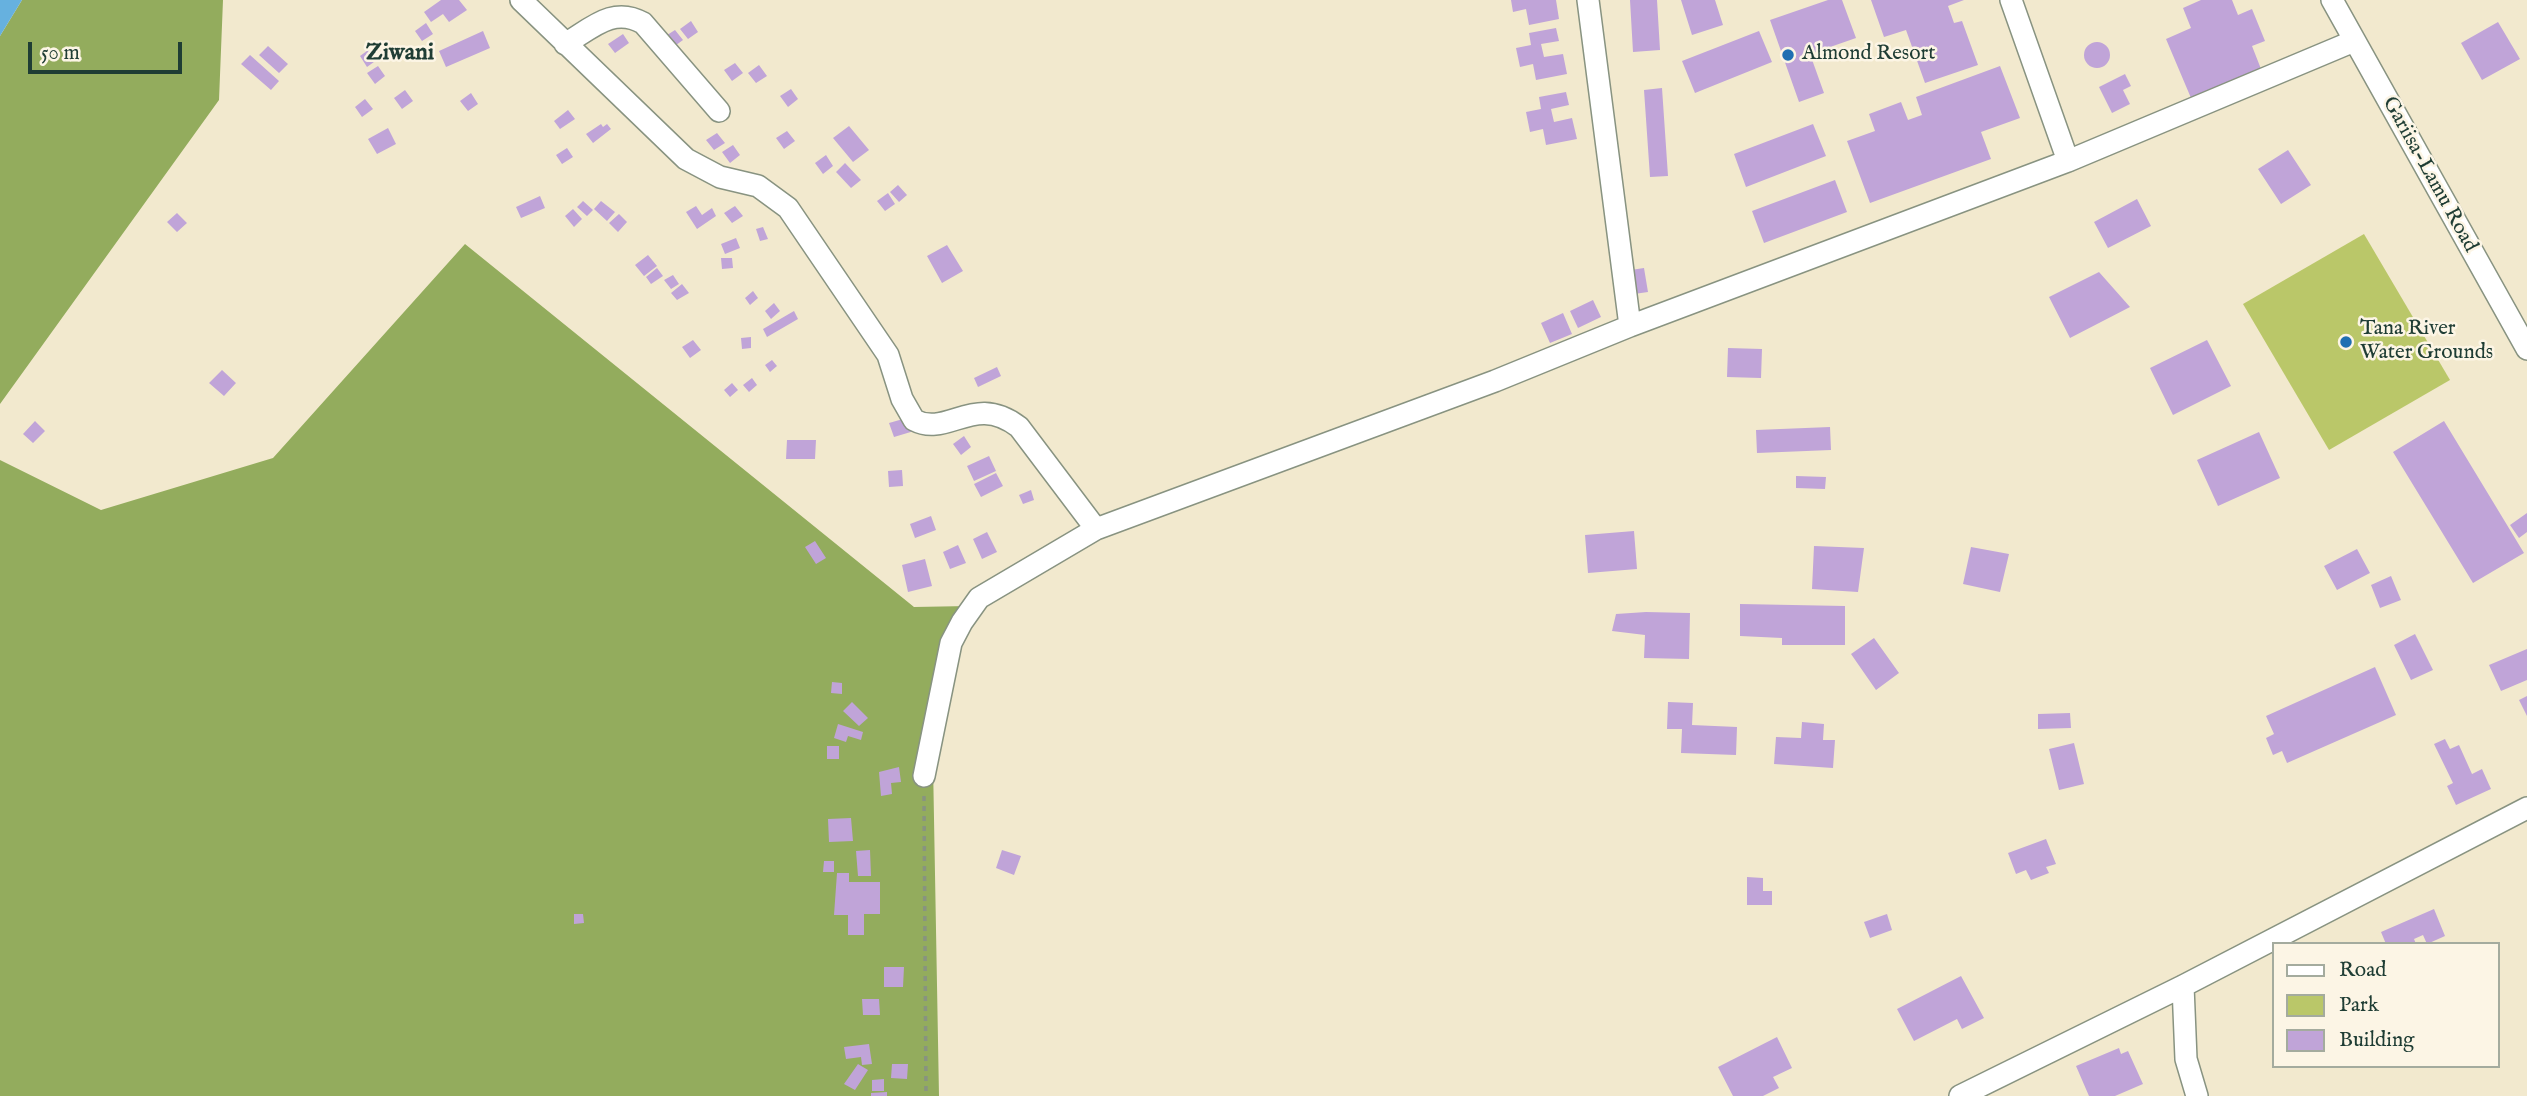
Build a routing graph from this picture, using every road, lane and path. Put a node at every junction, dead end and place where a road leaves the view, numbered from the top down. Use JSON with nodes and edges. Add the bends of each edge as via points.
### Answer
{"nodes":[{"id":1,"x":521,"y":0,"type":"edge"},
{"id":2,"x":1588,"y":0,"type":"edge"},
{"id":3,"x":2011,"y":0,"type":"edge"},
{"id":4,"x":2332,"y":0,"type":"edge"},
{"id":5,"x":2354,"y":41,"type":"junction"},
{"id":6,"x":565,"y":44,"type":"junction"},
{"id":7,"x":719,"y":111,"type":"dead end"},
{"id":8,"x":2068,"y":161,"type":"junction"},
{"id":9,"x":1630,"y":326,"type":"junction"},
{"id":10,"x":2527,"y":349,"type":"edge"},
{"id":11,"x":1096,"y":529,"type":"junction"},
{"id":12,"x":924,"y":776,"type":"joint"},
{"id":13,"x":2527,"y":808,"type":"edge"},
{"id":14,"x":2183,"y":986,"type":"junction"},
{"id":15,"x":926,"y":1096,"type":"edge"},
{"id":16,"x":1960,"y":1096,"type":"edge"},
{"id":17,"x":2197,"y":1096,"type":"edge"}],
"edges":[{"from":1,"to":6,"type":"street"},
{"from":2,"to":9,"type":"street"},
{"from":3,"to":8,"type":"street"},
{"from":4,"to":5,"type":"street","name":"Gariisa-Lamu Road"},
{"from":5,"to":8,"type":"street"},
{"from":5,"to":10,"type":"street","name":"Gariisa-Lamu Road"},
{"from":6,"to":7,"type":"street","via":[[612,17],[629,15],[643,23]]},
{"from":6,"to":11,"type":"street","via":[[686,159],[720,177],[758,186],[788,208],[888,355],[914,420],[922,425],[986,411],[1003,415],[1019,427]]},
{"from":8,"to":9,"type":"street"},
{"from":9,"to":11,"type":"street"},
{"from":11,"to":12,"type":"street","via":[[979,598],[951,643]]},
{"from":12,"to":15,"type":"path"},
{"from":13,"to":14,"type":"street"},
{"from":14,"to":16,"type":"street"},
{"from":14,"to":17,"type":"street","via":[[2186,1059]]}]}
